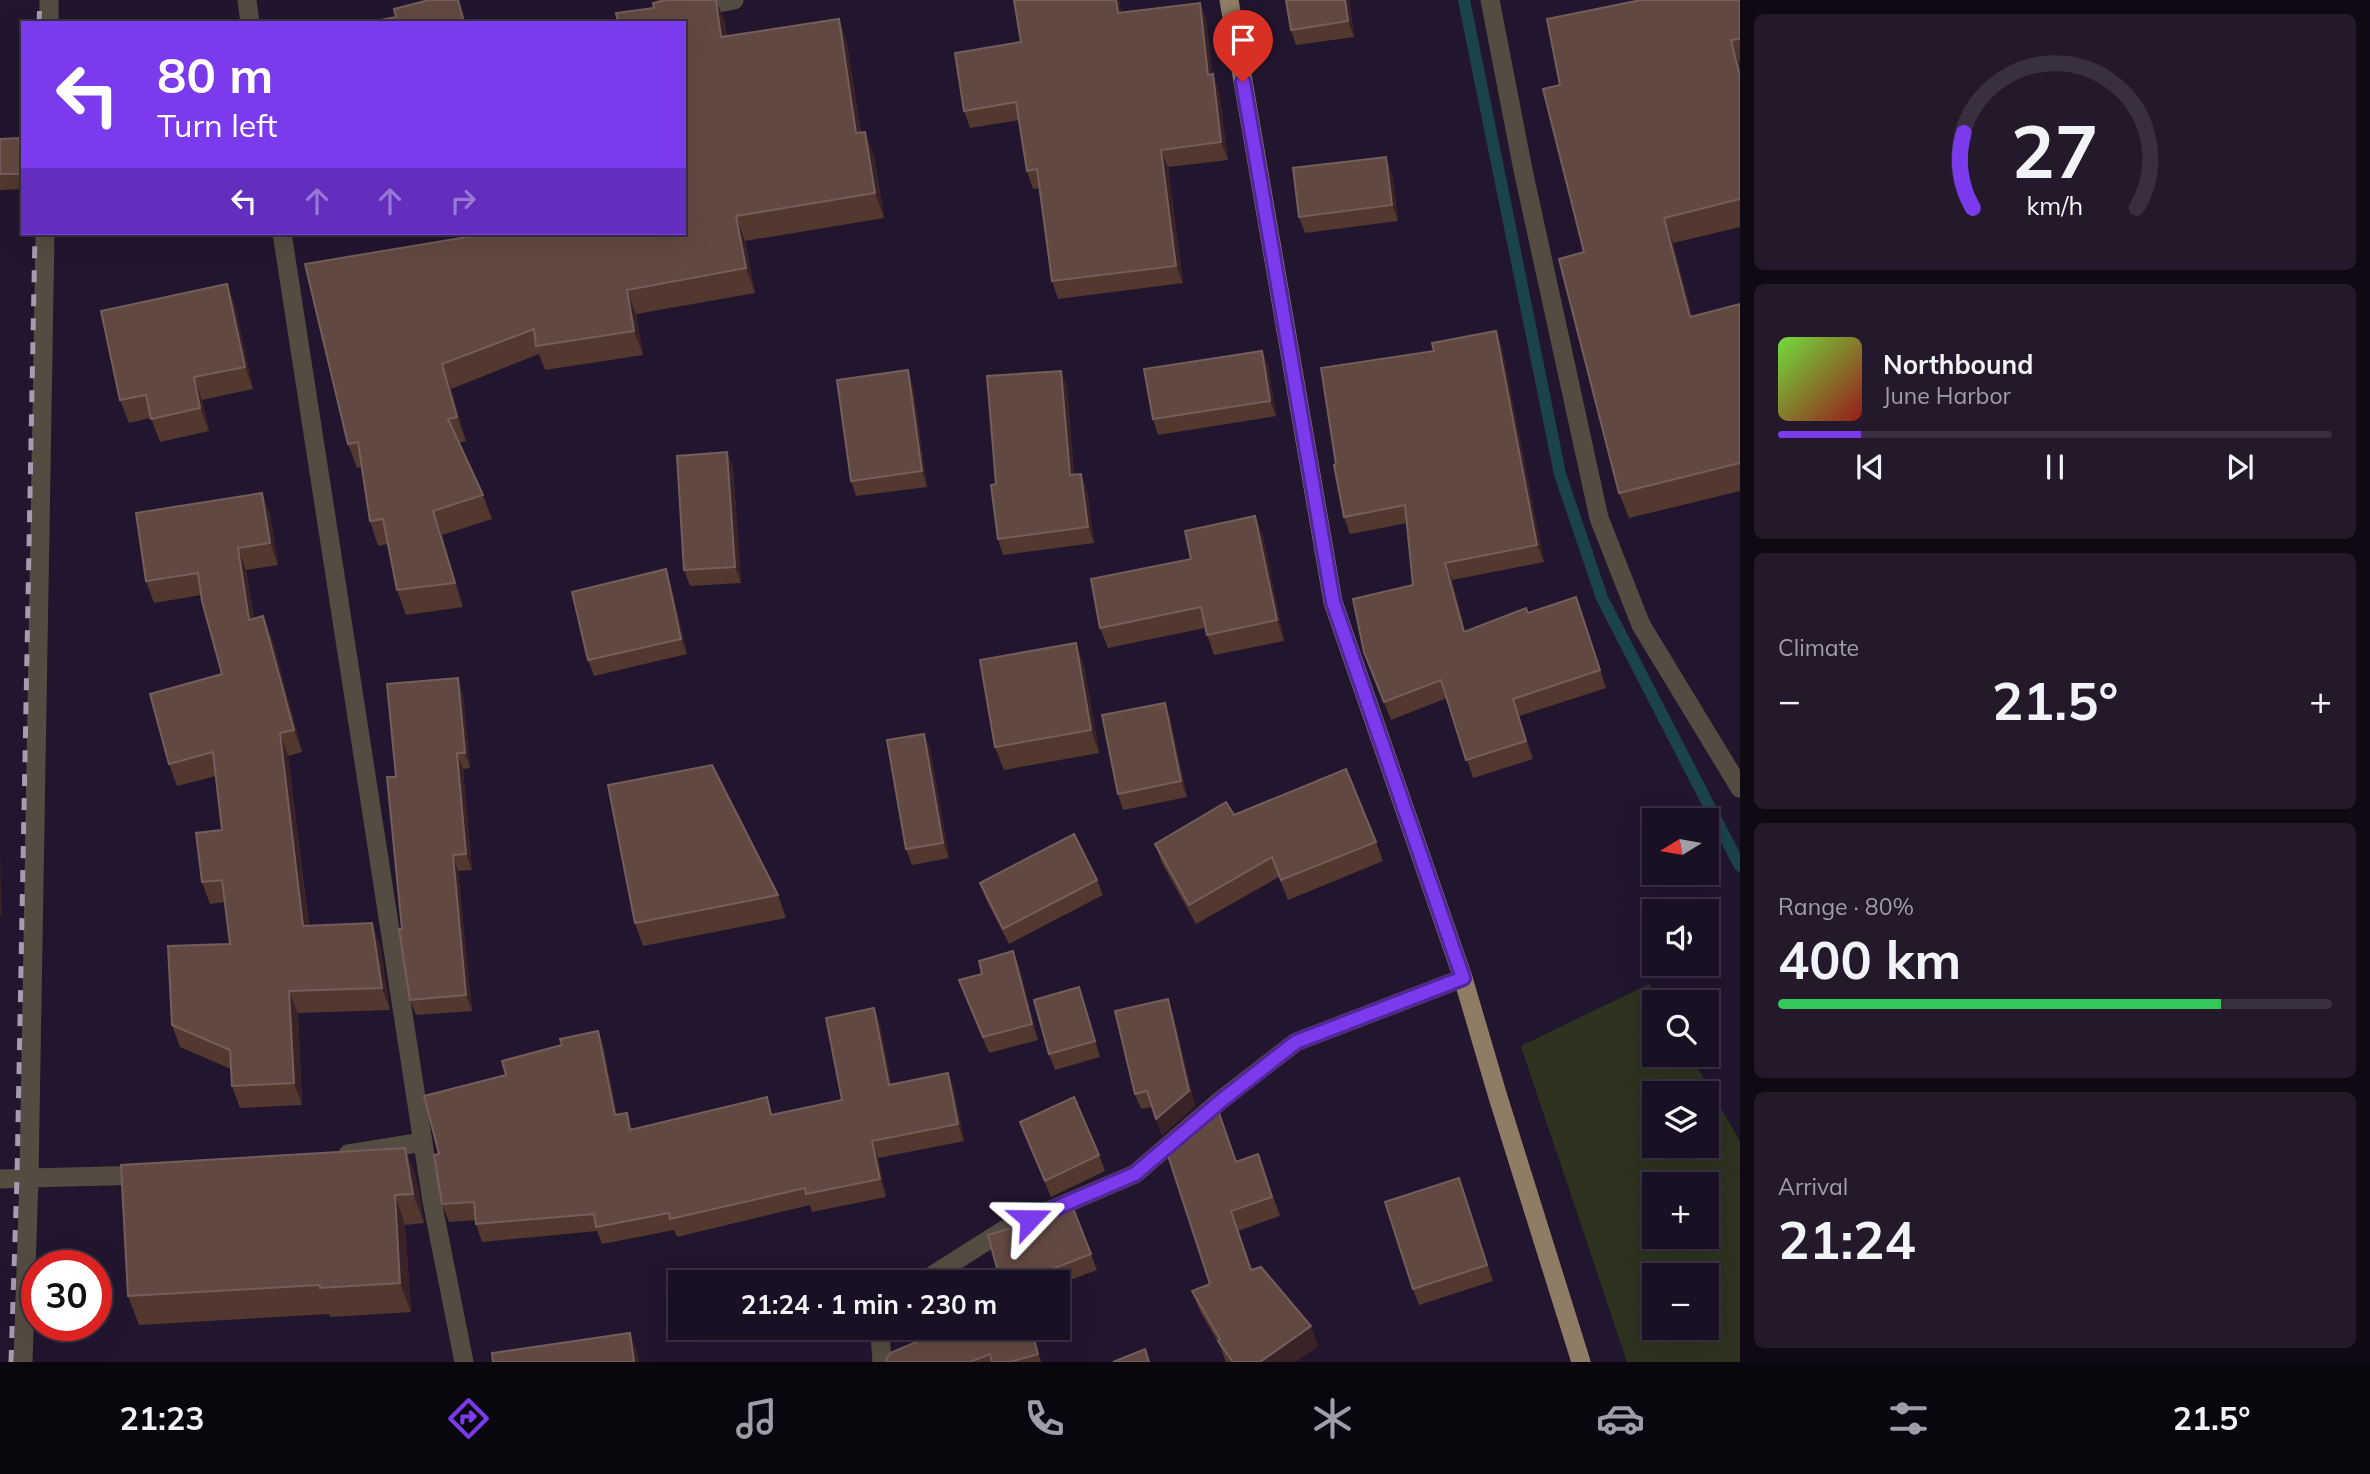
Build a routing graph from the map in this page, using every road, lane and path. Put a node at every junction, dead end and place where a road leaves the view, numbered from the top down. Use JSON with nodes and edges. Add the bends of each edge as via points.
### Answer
{"nodes":[{"id":1,"x":50,"y":0,"type":"edge"},
{"id":2,"x":247,"y":0,"type":"edge"},
{"id":3,"x":734,"y":0,"type":"edge"},
{"id":4,"x":1229,"y":0,"type":"edge"},
{"id":5,"x":1490,"y":0,"type":"edge"},
{"id":6,"x":671,"y":13,"type":"edge"},
{"id":7,"x":49,"y":21,"type":"edge"},
{"id":8,"x":250,"y":21,"type":"edge"},
{"id":9,"x":46,"y":235,"type":"edge"},
{"id":10,"x":282,"y":235,"type":"edge"},
{"id":11,"x":1740,"y":788,"type":"edge"},
{"id":12,"x":1463,"y":978,"type":"junction"},
{"id":13,"x":423,"y":1142,"type":"junction"},
{"id":14,"x":335,"y":1156,"type":"edge"},
{"id":15,"x":166,"y":1174,"type":"edge"},
{"id":16,"x":29,"y":1178,"type":"junction"},
{"id":17,"x":0,"y":1179,"type":"edge"},
{"id":18,"x":941,"y":1270,"type":"edge"},
{"id":19,"x":880,"y":1340,"type":"edge"},
{"id":20,"x":23,"y":1362,"type":"edge"},
{"id":21,"x":464,"y":1362,"type":"edge"},
{"id":22,"x":882,"y":1362,"type":"edge"},
{"id":23,"x":1581,"y":1362,"type":"edge"}],
"edges":[{"from":1,"to":7,"type":"street"},
{"from":2,"to":8,"type":"street"},
{"from":3,"to":6,"type":"street"},
{"from":4,"to":12,"type":"main road","via":[[1333,602]]},
{"from":5,"to":11,"type":"street","via":[[1599,518],[1640,625]]},
{"from":9,"to":16,"type":"street"},
{"from":10,"to":13,"type":"street"},
{"from":12,"to":18,"type":"street","via":[[1296,1042],[1135,1174],[1004,1230]]},
{"from":12,"to":23,"type":"main road"},
{"from":13,"to":14,"type":"street"},
{"from":13,"to":21,"type":"street"},
{"from":15,"to":16,"type":"street"},
{"from":16,"to":17,"type":"street"},
{"from":16,"to":20,"type":"street"},
{"from":19,"to":22,"type":"street"}]}
